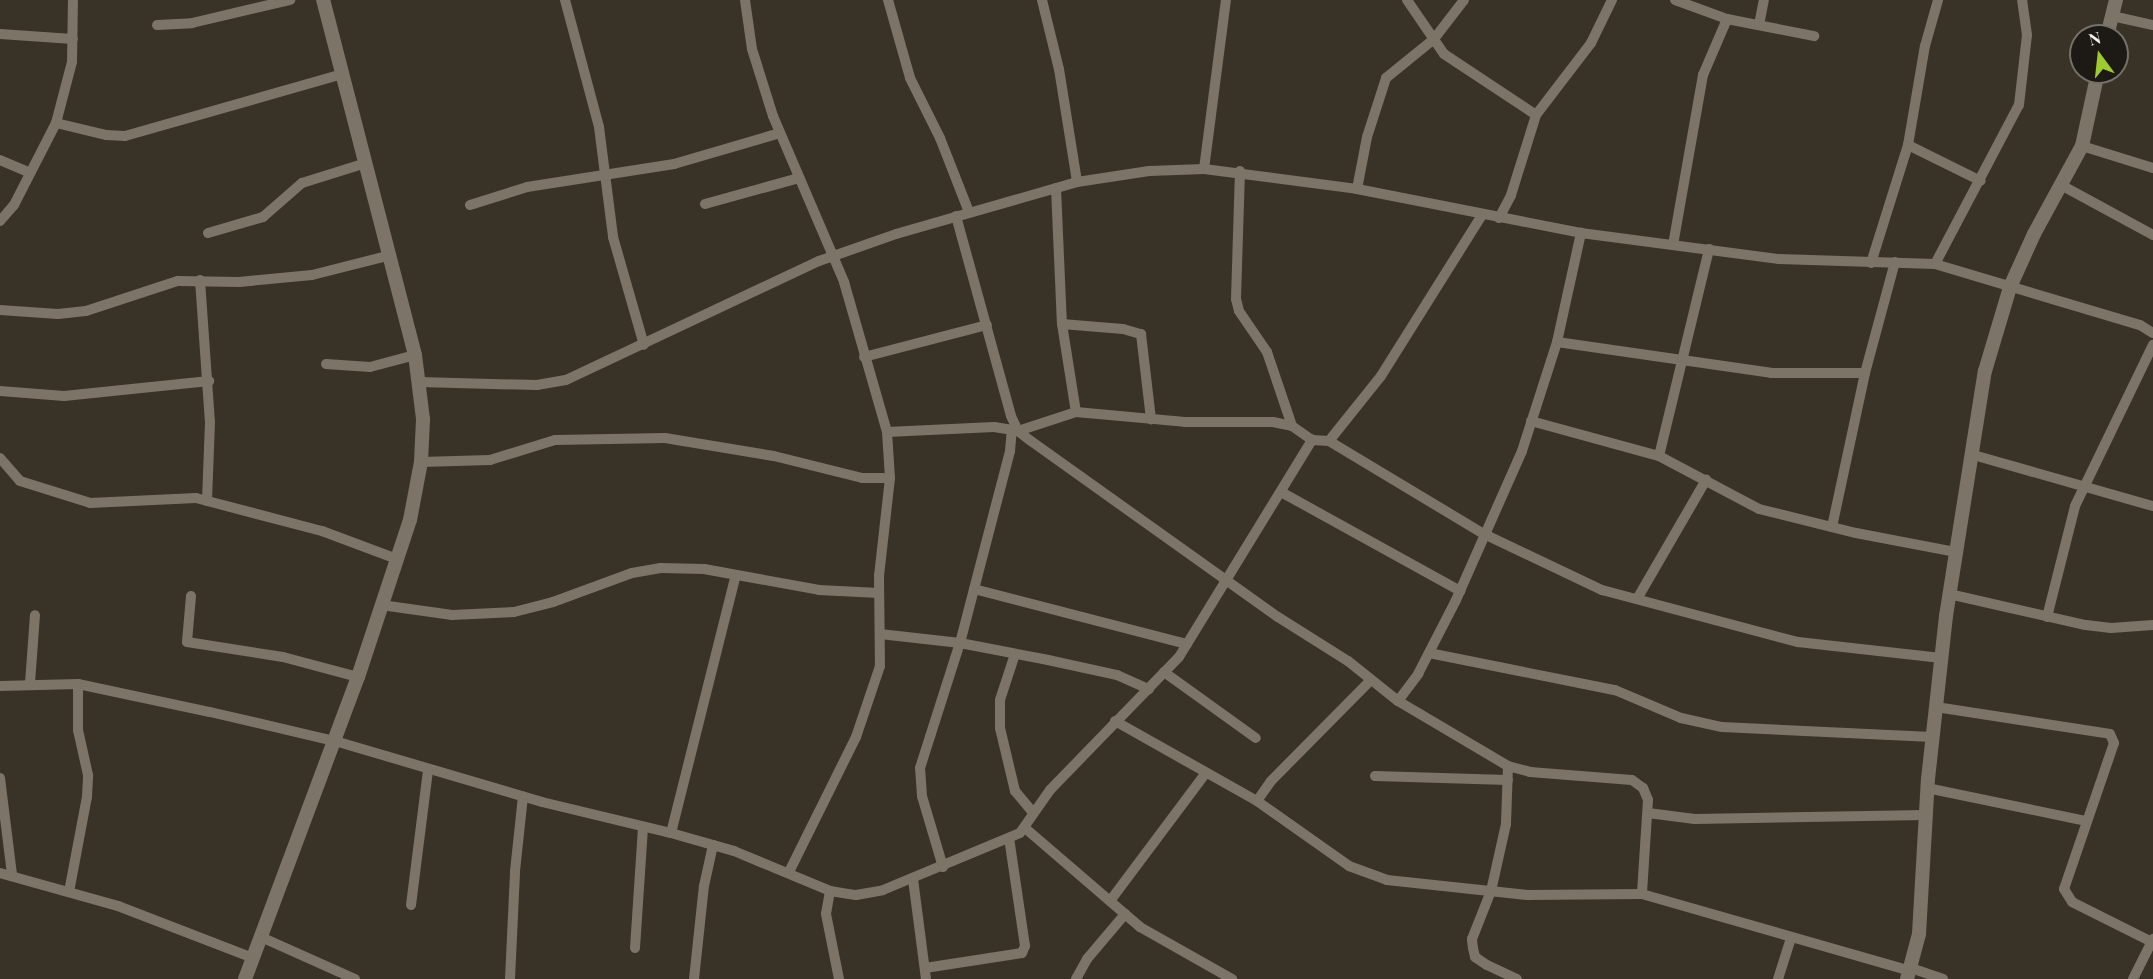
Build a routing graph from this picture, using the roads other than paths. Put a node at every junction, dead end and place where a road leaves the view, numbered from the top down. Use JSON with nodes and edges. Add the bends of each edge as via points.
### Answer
{"nodes":[{"id":1,"x":74,"y":0,"type":"edge"},
{"id":2,"x":290,"y":0,"type":"edge"},
{"id":3,"x":323,"y":0,"type":"edge"},
{"id":4,"x":565,"y":0,"type":"edge"},
{"id":5,"x":745,"y":0,"type":"edge"},
{"id":6,"x":888,"y":0,"type":"edge"},
{"id":7,"x":1042,"y":0,"type":"edge"},
{"id":8,"x":1226,"y":0,"type":"edge"},
{"id":9,"x":1407,"y":0,"type":"edge"},
{"id":10,"x":1464,"y":0,"type":"edge"},
{"id":11,"x":1612,"y":0,"type":"edge"},
{"id":12,"x":1676,"y":0,"type":"edge"},
{"id":13,"x":1764,"y":0,"type":"edge"},
{"id":14,"x":1938,"y":0,"type":"edge"},
{"id":15,"x":2022,"y":0,"type":"edge"},
{"id":16,"x":2116,"y":0,"type":"edge"},
{"id":17,"x":2112,"y":16,"type":"junction"},
{"id":18,"x":1727,"y":19,"type":"junction"},
{"id":19,"x":2110,"y":24,"type":"edge"},
{"id":20,"x":157,"y":25,"type":"dead end"},
{"id":21,"x":1758,"y":25,"type":"junction"},
{"id":22,"x":2153,"y":25,"type":"edge"},
{"id":23,"x":0,"y":34,"type":"edge"},
{"id":24,"x":1814,"y":36,"type":"dead end"},
{"id":25,"x":73,"y":39,"type":"junction"},
{"id":26,"x":1434,"y":39,"type":"junction"},
{"id":27,"x":343,"y":74,"type":"junction"},
{"id":28,"x":2095,"y":84,"type":"edge"},
{"id":29,"x":1536,"y":115,"type":"junction"},
{"id":30,"x":56,"y":123,"type":"junction"},
{"id":31,"x":780,"y":133,"type":"junction"},
{"id":32,"x":1908,"y":145,"type":"junction"},
{"id":33,"x":2082,"y":146,"type":"junction"},
{"id":34,"x":0,"y":160,"type":"edge"},
{"id":35,"x":366,"y":163,"type":"junction"},
{"id":36,"x":2153,"y":168,"type":"edge"},
{"id":37,"x":1204,"y":170,"type":"junction"},
{"id":38,"x":1240,"y":171,"type":"junction"},
{"id":39,"x":30,"y":173,"type":"junction"},
{"id":40,"x":603,"y":176,"type":"junction"},
{"id":41,"x":799,"y":178,"type":"junction"},
{"id":42,"x":1981,"y":181,"type":"junction"},
{"id":43,"x":1077,"y":182,"type":"junction"},
{"id":44,"x":2061,"y":185,"type":"junction"},
{"id":45,"x":1056,"y":188,"type":"junction"},
{"id":46,"x":1358,"y":189,"type":"junction"},
{"id":47,"x":705,"y":204,"type":"dead end"},
{"id":48,"x":470,"y":205,"type":"dead end"},
{"id":49,"x":969,"y":212,"type":"junction"},
{"id":50,"x":1482,"y":215,"type":"junction"},
{"id":51,"x":956,"y":216,"type":"junction"},
{"id":52,"x":1499,"y":218,"type":"junction"},
{"id":53,"x":0,"y":221,"type":"edge"},
{"id":54,"x":208,"y":232,"type":"dead end"},
{"id":55,"x":1581,"y":233,"type":"junction"},
{"id":56,"x":2153,"y":235,"type":"edge"},
{"id":57,"x":1674,"y":245,"type":"junction"},
{"id":58,"x":1709,"y":249,"type":"junction"},
{"id":59,"x":391,"y":255,"type":"junction"},
{"id":60,"x":835,"y":255,"type":"junction"},
{"id":61,"x":1895,"y":262,"type":"junction"},
{"id":62,"x":1871,"y":263,"type":"junction"},
{"id":63,"x":1935,"y":264,"type":"junction"},
{"id":64,"x":200,"y":280,"type":"junction"},
{"id":65,"x":2010,"y":287,"type":"junction"},
{"id":66,"x":0,"y":310,"type":"edge"},
{"id":67,"x":1062,"y":324,"type":"junction"},
{"id":68,"x":987,"y":325,"type":"junction"},
{"id":69,"x":2153,"y":333,"type":"edge"},
{"id":70,"x":1557,"y":342,"type":"junction"},
{"id":71,"x":644,"y":345,"type":"junction"},
{"id":72,"x":2153,"y":345,"type":"edge"},
{"id":73,"x":415,"y":355,"type":"junction"},
{"id":74,"x":864,"y":357,"type":"junction"},
{"id":75,"x":1684,"y":363,"type":"junction"},
{"id":76,"x":326,"y":364,"type":"dead end"},
{"id":77,"x":1865,"y":373,"type":"junction"},
{"id":78,"x":209,"y":381,"type":"junction"},
{"id":79,"x":419,"y":382,"type":"junction"},
{"id":80,"x":0,"y":391,"type":"edge"},
{"id":81,"x":1076,"y":412,"type":"junction"},
{"id":82,"x":1150,"y":419,"type":"junction"},
{"id":83,"x":1531,"y":421,"type":"junction"},
{"id":84,"x":1292,"y":426,"type":"junction"},
{"id":85,"x":1015,"y":430,"type":"junction"},
{"id":86,"x":887,"y":432,"type":"junction"},
{"id":87,"x":1312,"y":441,"type":"junction"},
{"id":88,"x":1329,"y":441,"type":"junction"},
{"id":89,"x":1970,"y":454,"type":"junction"},
{"id":90,"x":1659,"y":456,"type":"junction"},
{"id":91,"x":0,"y":458,"type":"edge"},
{"id":92,"x":421,"y":462,"type":"junction"},
{"id":93,"x":890,"y":478,"type":"junction"},
{"id":94,"x":1706,"y":480,"type":"junction"},
{"id":95,"x":2087,"y":487,"type":"junction"},
{"id":96,"x":1281,"y":492,"type":"junction"},
{"id":97,"x":207,"y":501,"type":"junction"},
{"id":98,"x":2153,"y":506,"type":"edge"},
{"id":99,"x":1832,"y":527,"type":"junction"},
{"id":100,"x":1484,"y":534,"type":"junction"},
{"id":101,"x":1956,"y":552,"type":"junction"},
{"id":102,"x":397,"y":559,"type":"junction"},
{"id":103,"x":736,"y":575,"type":"junction"},
{"id":104,"x":1228,"y":580,"type":"junction"},
{"id":105,"x":974,"y":589,"type":"junction"},
{"id":106,"x":1460,"y":591,"type":"junction"},
{"id":107,"x":879,"y":593,"type":"junction"},
{"id":108,"x":1949,"y":594,"type":"junction"},
{"id":109,"x":191,"y":596,"type":"dead end"},
{"id":110,"x":1637,"y":598,"type":"junction"},
{"id":111,"x":381,"y":605,"type":"junction"},
{"id":112,"x":35,"y":615,"type":"dead end"},
{"id":113,"x":2047,"y":616,"type":"junction"},
{"id":114,"x":2153,"y":624,"type":"edge"},
{"id":115,"x":880,"y":634,"type":"junction"},
{"id":116,"x":960,"y":643,"type":"junction"},
{"id":117,"x":1187,"y":644,"type":"junction"},
{"id":118,"x":1429,"y":652,"type":"junction"},
{"id":119,"x":1015,"y":654,"type":"junction"},
{"id":120,"x":1941,"y":658,"type":"junction"},
{"id":121,"x":1164,"y":672,"type":"junction"},
{"id":122,"x":358,"y":677,"type":"junction"},
{"id":123,"x":1371,"y":680,"type":"junction"},
{"id":124,"x":30,"y":683,"type":"junction"},
{"id":125,"x":78,"y":684,"type":"junction"},
{"id":126,"x":0,"y":686,"type":"edge"},
{"id":127,"x":1149,"y":689,"type":"junction"},
{"id":128,"x":1398,"y":700,"type":"junction"},
{"id":129,"x":1936,"y":707,"type":"junction"},
{"id":130,"x":1115,"y":721,"type":"junction"},
{"id":131,"x":1932,"y":737,"type":"junction"},
{"id":132,"x":1256,"y":738,"type":"dead end"},
{"id":133,"x":335,"y":741,"type":"junction"},
{"id":134,"x":1508,"y":766,"type":"junction"},
{"id":135,"x":428,"y":771,"type":"junction"},
{"id":136,"x":1205,"y":774,"type":"junction"},
{"id":137,"x":1375,"y":776,"type":"dead end"},
{"id":138,"x":0,"y":778,"type":"edge"},
{"id":139,"x":1508,"y":780,"type":"junction"},
{"id":140,"x":1927,"y":788,"type":"junction"},
{"id":141,"x":523,"y":796,"type":"junction"},
{"id":142,"x":1257,"y":801,"type":"junction"},
{"id":143,"x":1032,"y":811,"type":"junction"},
{"id":144,"x":1648,"y":813,"type":"junction"},
{"id":145,"x":1925,"y":815,"type":"junction"},
{"id":146,"x":2087,"y":821,"type":"junction"},
{"id":147,"x":643,"y":827,"type":"junction"},
{"id":148,"x":1025,"y":828,"type":"junction"},
{"id":149,"x":672,"y":833,"type":"junction"},
{"id":150,"x":1009,"y":838,"type":"junction"},
{"id":151,"x":713,"y":845,"type":"junction"},
{"id":152,"x":943,"y":867,"type":"junction"},
{"id":153,"x":789,"y":872,"type":"junction"},
{"id":154,"x":6,"y":874,"type":"edge"},
{"id":155,"x":913,"y":879,"type":"junction"},
{"id":156,"x":830,"y":891,"type":"junction"},
{"id":157,"x":1491,"y":891,"type":"junction"},
{"id":158,"x":69,"y":892,"type":"junction"},
{"id":159,"x":1642,"y":894,"type":"junction"},
{"id":160,"x":1110,"y":901,"type":"junction"},
{"id":161,"x":411,"y":905,"type":"dead end"},
{"id":162,"x":1125,"y":914,"type":"junction"},
{"id":163,"x":261,"y":937,"type":"junction"},
{"id":164,"x":1791,"y":938,"type":"junction"},
{"id":165,"x":2152,"y":940,"type":"edge"},
{"id":166,"x":636,"y":948,"type":"dead end"},
{"id":167,"x":253,"y":958,"type":"junction"},
{"id":168,"x":1909,"y":973,"type":"edge"},
{"id":169,"x":925,"y":974,"type":"edge"},
{"id":170,"x":1213,"y":975,"type":"edge"},
{"id":171,"x":245,"y":979,"type":"edge"},
{"id":172,"x":355,"y":979,"type":"edge"},
{"id":173,"x":510,"y":979,"type":"edge"},
{"id":174,"x":694,"y":979,"type":"edge"},
{"id":175,"x":839,"y":979,"type":"edge"},
{"id":176,"x":1076,"y":979,"type":"edge"},
{"id":177,"x":1232,"y":979,"type":"edge"},
{"id":178,"x":1516,"y":979,"type":"edge"},
{"id":179,"x":1778,"y":979,"type":"edge"},
{"id":180,"x":1943,"y":979,"type":"edge"},
{"id":181,"x":2133,"y":979,"type":"edge"}],
"edges":[{"from":1,"to":25,"type":"street"},
{"from":2,"to":20,"type":"street","via":[[192,23]]},
{"from":3,"to":27,"type":"street"},
{"from":4,"to":40,"type":"street","via":[[598,127]]},
{"from":5,"to":31,"type":"street","via":[[752,49]]},
{"from":6,"to":49,"type":"street","via":[[910,78],[940,138]]},
{"from":7,"to":43,"type":"street","via":[[1059,69]]},
{"from":8,"to":37,"type":"street"},
{"from":9,"to":26,"type":"street"},
{"from":10,"to":26,"type":"street"},
{"from":11,"to":29,"type":"street","via":[[1591,43]]},
{"from":12,"to":18,"type":"street"},
{"from":13,"to":21,"type":"street"},
{"from":14,"to":32,"type":"street","via":[[1925,46]]},
{"from":15,"to":42,"type":"street","via":[[2027,35],[2019,105]]},
{"from":16,"to":17,"type":"street"},
{"from":17,"to":19,"type":"street"},
{"from":17,"to":22,"type":"street"},
{"from":18,"to":21,"type":"street"},
{"from":18,"to":57,"type":"street","via":[[1703,75]]},
{"from":21,"to":24,"type":"street"},
{"from":23,"to":25,"type":"street"},
{"from":25,"to":30,"type":"street","via":[[72,62]]},
{"from":26,"to":29,"type":"street","via":[[1444,54]]},
{"from":26,"to":46,"type":"street","via":[[1392,72],[1383,84],[1367,137]]},
{"from":27,"to":30,"type":"street","via":[[126,136]]},
{"from":27,"to":35,"type":"street"},
{"from":28,"to":33,"type":"street"},
{"from":29,"to":52,"type":"street","via":[[1511,195]]},
{"from":30,"to":39,"type":"street"},
{"from":31,"to":40,"type":"street","via":[[674,164]]},
{"from":31,"to":41,"type":"street"},
{"from":32,"to":42,"type":"street"},
{"from":32,"to":62,"type":"street"},
{"from":33,"to":36,"type":"street"},
{"from":33,"to":44,"type":"street"},
{"from":34,"to":39,"type":"street"},
{"from":35,"to":54,"type":"street","via":[[302,183],[263,217]]},
{"from":35,"to":59,"type":"street"},
{"from":37,"to":38,"type":"street"},
{"from":37,"to":43,"type":"street","via":[[1149,171]]},
{"from":38,"to":46,"type":"street"},
{"from":38,"to":84,"type":"street","via":[[1236,299],[1239,311],[1267,352]]},
{"from":39,"to":53,"type":"street"},
{"from":40,"to":48,"type":"street","via":[[527,187]]},
{"from":40,"to":71,"type":"street","via":[[613,237]]},
{"from":41,"to":47,"type":"street"},
{"from":41,"to":60,"type":"street"},
{"from":42,"to":63,"type":"street"},
{"from":43,"to":45,"type":"street"},
{"from":44,"to":56,"type":"street"},
{"from":44,"to":65,"type":"street"},
{"from":45,"to":49,"type":"street"},
{"from":45,"to":67,"type":"street"},
{"from":46,"to":50,"type":"street"},
{"from":49,"to":51,"type":"street"},
{"from":50,"to":52,"type":"street"},
{"from":50,"to":88,"type":"street","via":[[1381,376]]},
{"from":51,"to":60,"type":"street"},
{"from":51,"to":68,"type":"street"},
{"from":52,"to":55,"type":"street"},
{"from":55,"to":57,"type":"street"},
{"from":55,"to":70,"type":"street"},
{"from":57,"to":58,"type":"street"},
{"from":58,"to":62,"type":"street","via":[[1779,259]]},
{"from":58,"to":75,"type":"street"},
{"from":59,"to":64,"type":"street","via":[[312,275],[239,282]]},
{"from":59,"to":73,"type":"street"},
{"from":60,"to":71,"type":"street"},
{"from":60,"to":74,"type":"street"},
{"from":61,"to":62,"type":"street"},
{"from":61,"to":63,"type":"street"},
{"from":61,"to":77,"type":"street"},
{"from":63,"to":65,"type":"street"},
{"from":64,"to":66,"type":"street","via":[[162,284],[86,310],[58,314]]},
{"from":64,"to":78,"type":"street"},
{"from":65,"to":69,"type":"street","via":[[2140,325]]},
{"from":65,"to":89,"type":"street","via":[[1985,371]]},
{"from":67,"to":81,"type":"street"},
{"from":67,"to":82,"type":"street","via":[[1123,328],[1141,334]]},
{"from":68,"to":74,"type":"street"},
{"from":68,"to":85,"type":"street"},
{"from":70,"to":75,"type":"street"},
{"from":70,"to":83,"type":"street"},
{"from":71,"to":79,"type":"street","via":[[566,380],[537,385]]},
{"from":72,"to":95,"type":"street"},
{"from":73,"to":76,"type":"street","via":[[370,367]]},
{"from":73,"to":79,"type":"street"},
{"from":74,"to":86,"type":"street"},
{"from":75,"to":77,"type":"street","via":[[1771,372]]},
{"from":75,"to":90,"type":"street"},
{"from":77,"to":99,"type":"street"},
{"from":78,"to":80,"type":"street","via":[[64,396]]},
{"from":78,"to":97,"type":"street"},
{"from":79,"to":92,"type":"street","via":[[423,419]]},
{"from":81,"to":82,"type":"street"},
{"from":81,"to":85,"type":"street"},
{"from":82,"to":84,"type":"street"},
{"from":83,"to":90,"type":"street"},
{"from":83,"to":100,"type":"street","via":[[1522,451]]},
{"from":84,"to":87,"type":"street"},
{"from":85,"to":86,"type":"street","via":[[934,428]]},
{"from":85,"to":104,"type":"street"},
{"from":85,"to":105,"type":"street"},
{"from":86,"to":93,"type":"street"},
{"from":87,"to":88,"type":"street"},
{"from":87,"to":96,"type":"street"},
{"from":88,"to":100,"type":"street"},
{"from":89,"to":95,"type":"street"},
{"from":89,"to":101,"type":"street"},
{"from":90,"to":94,"type":"street"},
{"from":91,"to":97,"type":"street","via":[[17,480],[90,503],[180,496]]},
{"from":92,"to":93,"type":"street","via":[[490,460],[555,440],[665,438],[774,456],[862,478]]},
{"from":92,"to":102,"type":"street","via":[[410,520]]},
{"from":93,"to":107,"type":"street"},
{"from":94,"to":99,"type":"street","via":[[1759,509]]},
{"from":94,"to":110,"type":"street"},
{"from":95,"to":98,"type":"street"},
{"from":95,"to":113,"type":"street","via":[[2075,506]]},
{"from":96,"to":104,"type":"street"},
{"from":96,"to":106,"type":"street"},
{"from":97,"to":102,"type":"street","via":[[322,531]]},
{"from":99,"to":101,"type":"street"},
{"from":100,"to":106,"type":"street"},
{"from":100,"to":110,"type":"street","via":[[1602,590]]},
{"from":101,"to":108,"type":"street"},
{"from":102,"to":111,"type":"street"},
{"from":103,"to":107,"type":"street","via":[[819,590]]},
{"from":103,"to":111,"type":"street","via":[[704,569],[632,573],[514,612],[452,615]]},
{"from":103,"to":149,"type":"street"},
{"from":104,"to":117,"type":"street"},
{"from":104,"to":123,"type":"street"},
{"from":105,"to":116,"type":"street"},
{"from":105,"to":117,"type":"street"},
{"from":106,"to":118,"type":"street"},
{"from":107,"to":115,"type":"street"},
{"from":108,"to":113,"type":"street"},
{"from":108,"to":120,"type":"street"},
{"from":109,"to":122,"type":"street","via":[[187,642],[283,657]]},
{"from":110,"to":120,"type":"street","via":[[1798,642]]},
{"from":111,"to":122,"type":"street"},
{"from":112,"to":124,"type":"street"},
{"from":113,"to":114,"type":"street","via":[[2111,628]]},
{"from":115,"to":116,"type":"street"},
{"from":115,"to":153,"type":"street","via":[[880,666],[856,737]]},
{"from":116,"to":119,"type":"street"},
{"from":116,"to":152,"type":"street","via":[[920,768],[922,796]]},
{"from":117,"to":121,"type":"street"},
{"from":118,"to":128,"type":"street"},
{"from":118,"to":131,"type":"street","via":[[1615,690],[1681,718],[1722,727]]},
{"from":119,"to":127,"type":"street","via":[[1117,675]]},
{"from":119,"to":143,"type":"street","via":[[1000,700],[1000,728],[1015,791]]},
{"from":120,"to":129,"type":"street"},
{"from":121,"to":127,"type":"street"},
{"from":121,"to":132,"type":"street"},
{"from":122,"to":133,"type":"street"},
{"from":123,"to":128,"type":"street"},
{"from":123,"to":142,"type":"street"},
{"from":124,"to":125,"type":"street"},
{"from":124,"to":126,"type":"street"},
{"from":125,"to":133,"type":"street"},
{"from":125,"to":158,"type":"street","via":[[78,730],[87,786]]},
{"from":127,"to":130,"type":"street"},
{"from":128,"to":134,"type":"street"},
{"from":129,"to":131,"type":"street"},
{"from":129,"to":146,"type":"street","via":[[2110,734],[2114,743]]},
{"from":130,"to":136,"type":"street"},
{"from":130,"to":143,"type":"street"},
{"from":131,"to":140,"type":"street"},
{"from":133,"to":135,"type":"street"},
{"from":133,"to":163,"type":"street"},
{"from":134,"to":139,"type":"street"},
{"from":134,"to":144,"type":"street","via":[[1530,772],[1632,780],[1643,789]]},
{"from":135,"to":141,"type":"street"},
{"from":135,"to":161,"type":"street"},
{"from":136,"to":142,"type":"street"},
{"from":136,"to":160,"type":"street"},
{"from":137,"to":139,"type":"street"},
{"from":138,"to":154,"type":"street"},
{"from":139,"to":157,"type":"street","via":[[1506,825]]},
{"from":140,"to":145,"type":"street"},
{"from":140,"to":146,"type":"street"},
{"from":141,"to":147,"type":"street"},
{"from":141,"to":173,"type":"street","via":[[514,871]]},
{"from":142,"to":157,"type":"street","via":[[1349,867],[1419,886]]},
{"from":143,"to":148,"type":"street"},
{"from":144,"to":145,"type":"street","via":[[1695,819]]},
{"from":144,"to":159,"type":"street"},
{"from":145,"to":168,"type":"street","via":[[1920,934]]},
{"from":146,"to":165,"type":"street","via":[[2064,889],[2066,894],[2072,902]]},
{"from":147,"to":149,"type":"street"},
{"from":147,"to":166,"type":"street"},
{"from":148,"to":150,"type":"street"},
{"from":148,"to":160,"type":"street"},
{"from":149,"to":151,"type":"street"},
{"from":150,"to":152,"type":"street"},
{"from":150,"to":169,"type":"street","via":[[1025,946],[1022,953]]},
{"from":151,"to":153,"type":"street"},
{"from":151,"to":174,"type":"street","via":[[704,886]]},
{"from":152,"to":155,"type":"street"},
{"from":153,"to":156,"type":"street"},
{"from":154,"to":158,"type":"street"},
{"from":155,"to":156,"type":"street","via":[[856,896]]},
{"from":155,"to":169,"type":"street"},
{"from":156,"to":175,"type":"street","via":[[826,915]]},
{"from":157,"to":159,"type":"street","via":[[1591,897]]},
{"from":157,"to":178,"type":"street","via":[[1473,948],[1481,961]]},
{"from":158,"to":167,"type":"street","via":[[118,906]]},
{"from":159,"to":164,"type":"street"},
{"from":160,"to":162,"type":"street"},
{"from":162,"to":170,"type":"street"},
{"from":162,"to":176,"type":"street","via":[[1087,959]]},
{"from":163,"to":167,"type":"street"},
{"from":163,"to":172,"type":"street"},
{"from":164,"to":168,"type":"street"},
{"from":164,"to":179,"type":"street"},
{"from":165,"to":181,"type":"street"},
{"from":167,"to":171,"type":"street"},
{"from":168,"to":180,"type":"street"},
{"from":170,"to":177,"type":"street"}]}
